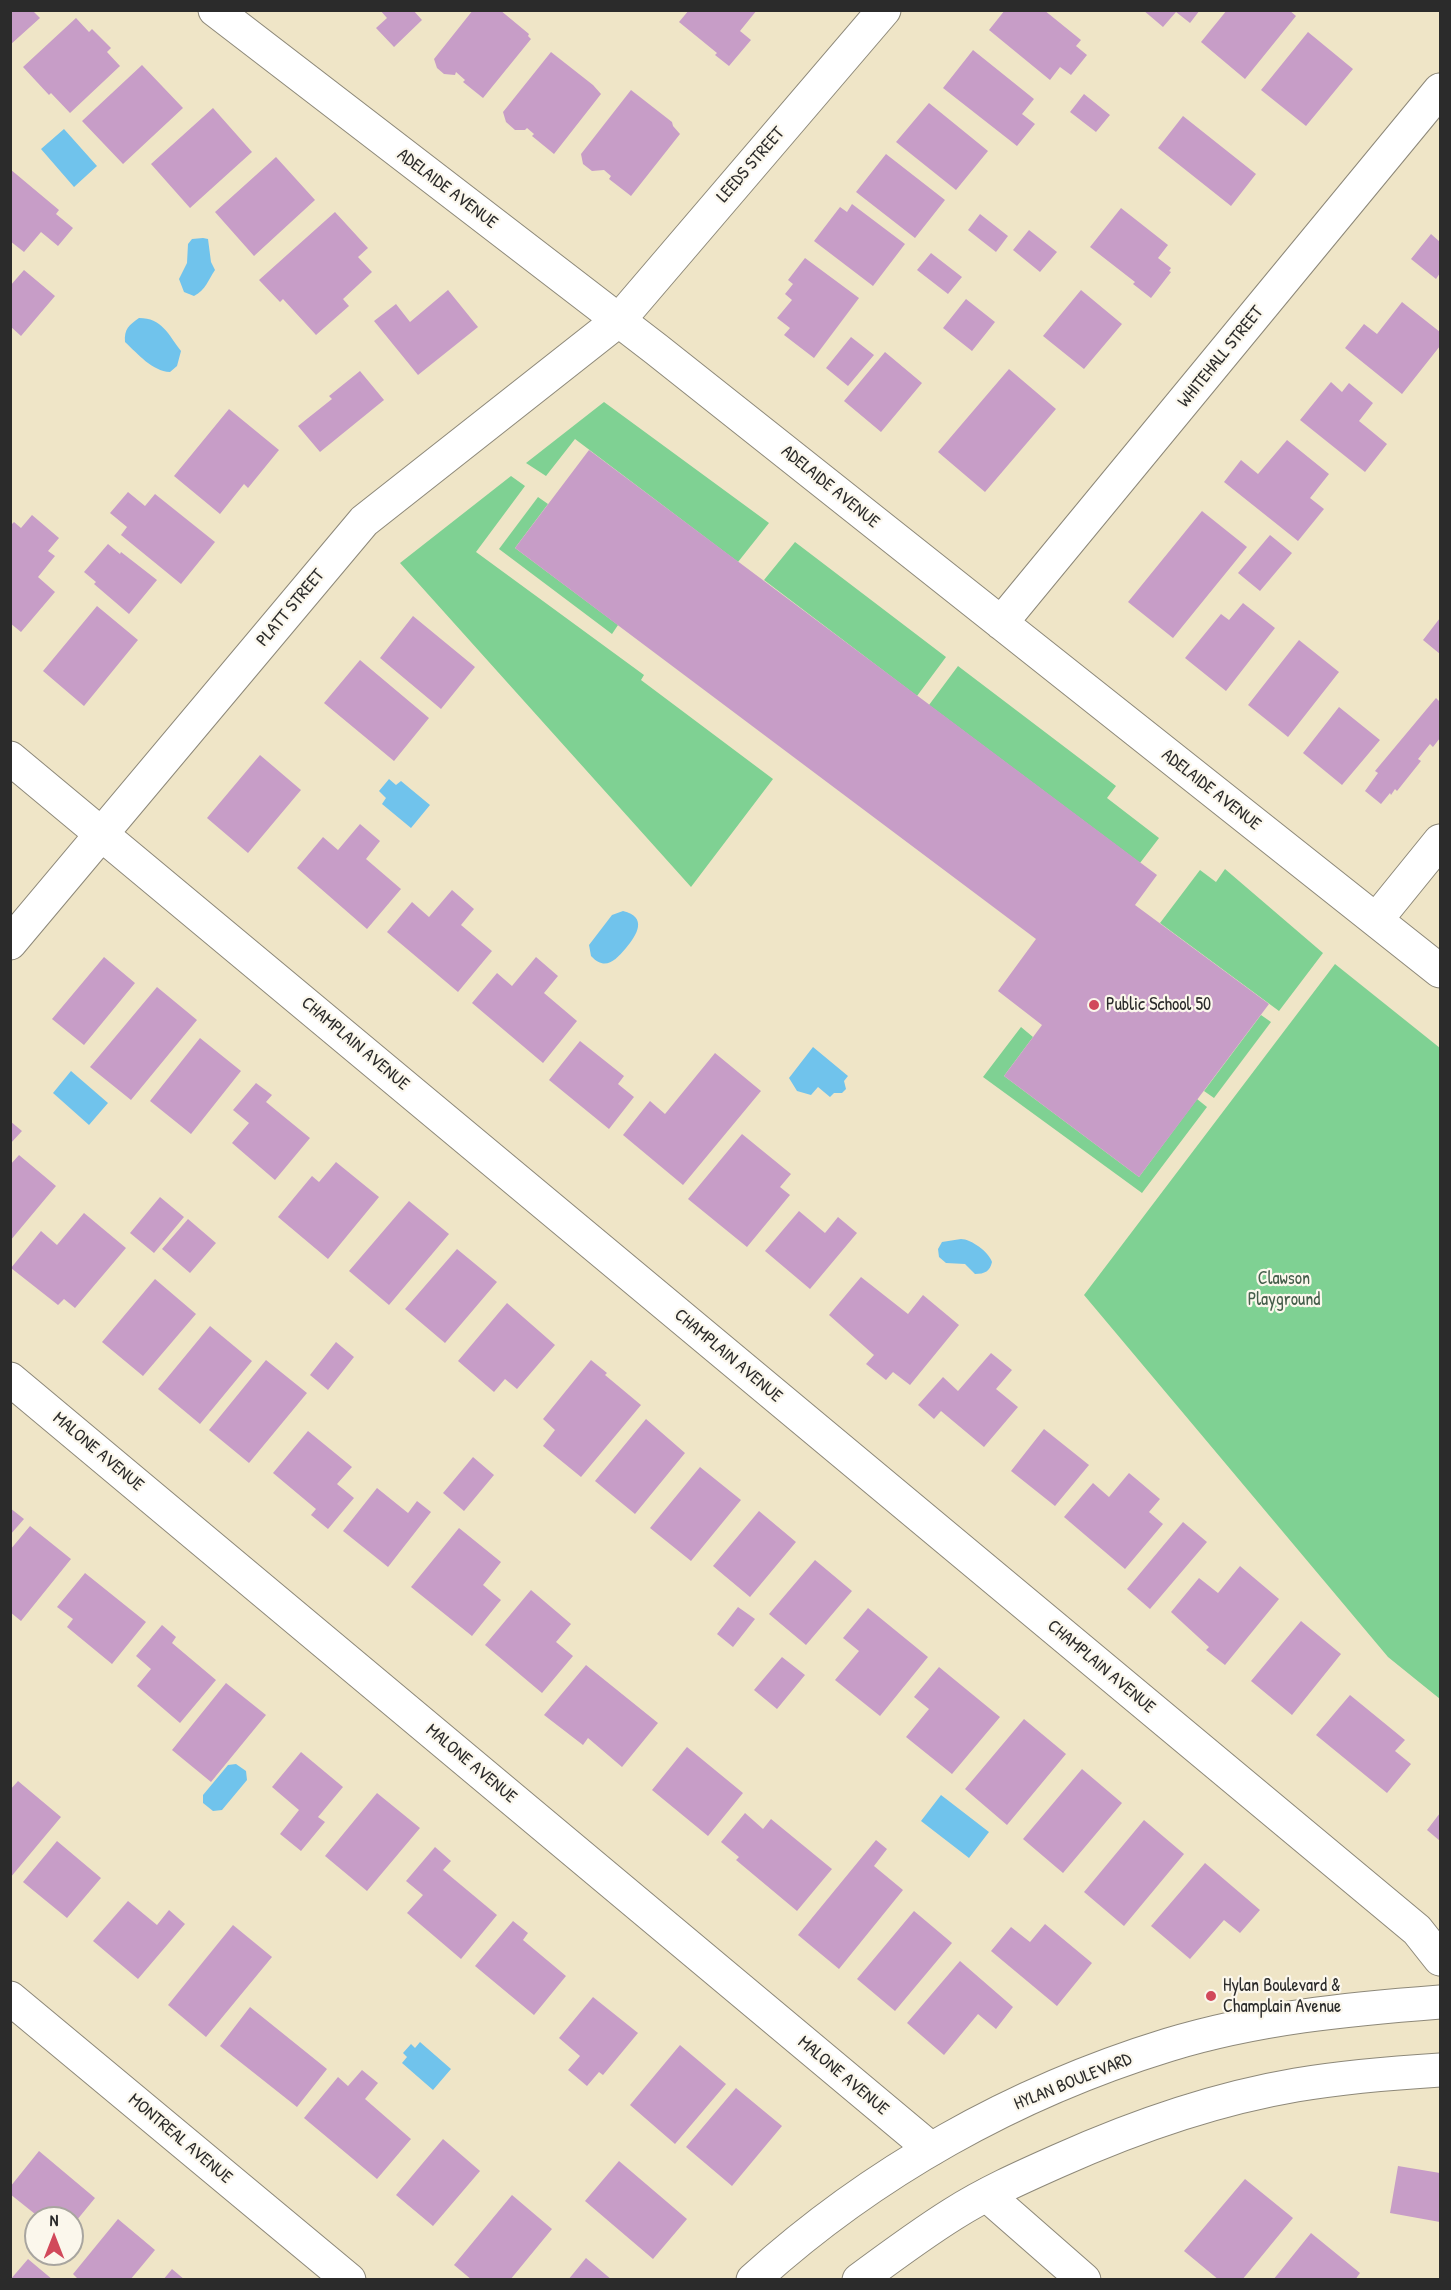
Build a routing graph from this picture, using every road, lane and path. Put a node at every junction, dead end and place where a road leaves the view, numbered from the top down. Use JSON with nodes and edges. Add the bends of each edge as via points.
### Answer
{"nodes":[{"id":1,"x":215,"y":10,"type":"edge"},
{"id":2,"x":884,"y":10,"type":"edge"},
{"id":3,"x":1440,"y":90,"type":"edge"},
{"id":4,"x":619,"y":320,"type":"junction"},
{"id":5,"x":1001,"y":623,"type":"junction"},
{"id":6,"x":10,"y":758,"type":"edge"},
{"id":7,"x":102,"y":833,"type":"junction"},
{"id":8,"x":1440,"y":841,"type":"edge"},
{"id":9,"x":1376,"y":920,"type":"junction"},
{"id":10,"x":10,"y":943,"type":"edge"},
{"id":11,"x":1440,"y":970,"type":"edge"},
{"id":12,"x":10,"y":1379,"type":"edge"},
{"id":13,"x":1440,"y":1959,"type":"edge"},
{"id":14,"x":10,"y":1998,"type":"edge"},
{"id":15,"x":1440,"y":2002,"type":"edge"},
{"id":16,"x":1440,"y":2070,"type":"edge"},
{"id":17,"x":931,"y":2149,"type":"junction"},
{"id":18,"x":987,"y":2195,"type":"junction"},
{"id":19,"x":349,"y":2280,"type":"edge"},
{"id":20,"x":753,"y":2280,"type":"edge"},
{"id":21,"x":860,"y":2280,"type":"edge"},
{"id":22,"x":1084,"y":2280,"type":"edge"}],
"edges":[{"from":1,"to":4,"type":"street","name":"ADELAIDE AVENUE"},
{"from":2,"to":4,"type":"street","name":"LEEDS STREET"},
{"from":3,"to":5,"type":"street","name":"WHITEHALL STREET"},
{"from":4,"to":5,"type":"street","name":"ADELAIDE AVENUE"},
{"from":4,"to":7,"type":"street","name":"PLATT STREET","via":[[364,521]]},
{"from":5,"to":9,"type":"street","name":"ADELAIDE AVENUE"},
{"from":6,"to":7,"type":"street","name":"CHAMPLAIN AVENUE"},
{"from":7,"to":10,"type":"street","name":"PLATT STREET"},
{"from":7,"to":13,"type":"street","name":"CHAMPLAIN AVENUE","via":[[1417,1930]]},
{"from":8,"to":9,"type":"street"},
{"from":9,"to":11,"type":"street","name":"ADELAIDE AVENUE"},
{"from":12,"to":17,"type":"street","name":"MALONE AVENUE"},
{"from":14,"to":19,"type":"street","name":"MONTREAL AVENUE"},
{"from":15,"to":17,"type":"street","name":"HYLAN BOULEVARD","via":[[1313,2014],[1170,2044],[1036,2094]]},
{"from":16,"to":18,"type":"street","via":[[1294,2085],[1226,2101],[1145,2125]]},
{"from":17,"to":20,"type":"street","name":"HYLAN BOULEVARD","via":[[841,2209]]},
{"from":18,"to":21,"type":"street","via":[[954,2213]]},
{"from":18,"to":22,"type":"street"}]}
